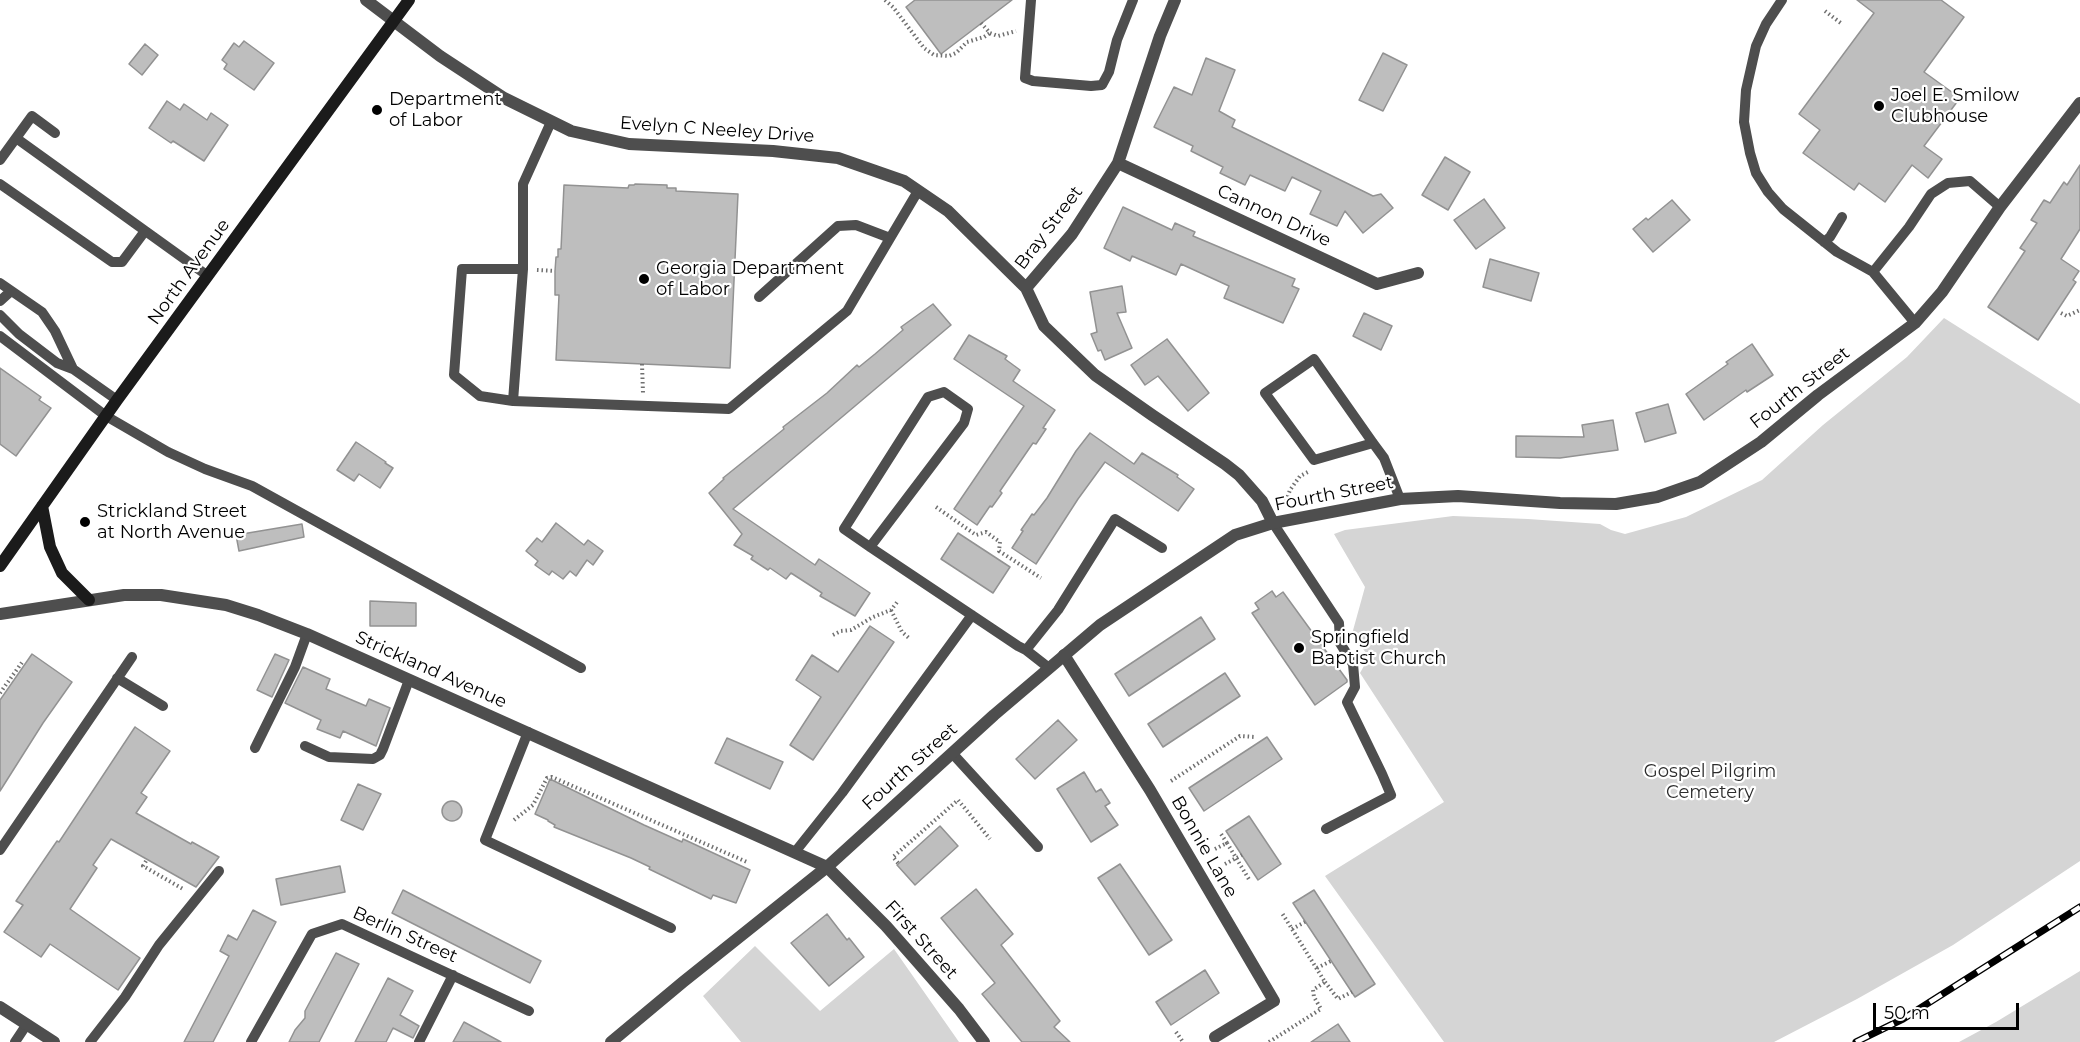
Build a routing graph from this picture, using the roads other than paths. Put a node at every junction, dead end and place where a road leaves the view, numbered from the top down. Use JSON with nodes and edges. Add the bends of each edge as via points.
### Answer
{"nodes":[{"id":1,"x":366,"y":0,"type":"edge"},
{"id":2,"x":409,"y":0,"type":"edge"},
{"id":3,"x":1031,"y":0,"type":"edge"},
{"id":4,"x":1133,"y":0,"type":"edge"},
{"id":5,"x":1175,"y":0,"type":"edge"},
{"id":6,"x":1782,"y":0,"type":"edge"},
{"id":7,"x":394,"y":21,"type":"junction"},
{"id":8,"x":2080,"y":103,"type":"edge"},
{"id":9,"x":551,"y":122,"type":"junction"},
{"id":10,"x":55,"y":133,"type":"dead end"},
{"id":11,"x":16,"y":138,"type":"junction"},
{"id":12,"x":0,"y":160,"type":"edge"},
{"id":13,"x":1118,"y":163,"type":"junction"},
{"id":14,"x":0,"y":184,"type":"edge"},
{"id":15,"x":918,"y":191,"type":"junction"},
{"id":16,"x":2000,"y":207,"type":"junction"},
{"id":17,"x":1842,"y":217,"type":"dead end"},
{"id":18,"x":145,"y":231,"type":"junction"},
{"id":19,"x":890,"y":238,"type":"junction"},
{"id":20,"x":1824,"y":242,"type":"junction"},
{"id":21,"x":528,"y":269,"type":"junction"},
{"id":22,"x":1873,"y":272,"type":"junction"},
{"id":23,"x":1418,"y":273,"type":"dead end"},
{"id":24,"x":208,"y":276,"type":"junction"},
{"id":25,"x":0,"y":283,"type":"edge"},
{"id":26,"x":1026,"y":288,"type":"junction"},
{"id":27,"x":11,"y":291,"type":"junction"},
{"id":28,"x":759,"y":297,"type":"dead end"},
{"id":29,"x":0,"y":301,"type":"edge"},
{"id":30,"x":0,"y":315,"type":"edge"},
{"id":31,"x":1915,"y":323,"type":"junction"},
{"id":32,"x":0,"y":336,"type":"edge"},
{"id":33,"x":74,"y":369,"type":"junction"},
{"id":34,"x":117,"y":400,"type":"junction"},
{"id":35,"x":513,"y":401,"type":"junction"},
{"id":36,"x":106,"y":416,"type":"junction"},
{"id":37,"x":1373,"y":443,"type":"junction"},
{"id":38,"x":1400,"y":499,"type":"junction"},
{"id":39,"x":42,"y":506,"type":"junction"},
{"id":40,"x":1273,"y":523,"type":"junction"},
{"id":41,"x":870,"y":547,"type":"junction"},
{"id":42,"x":1162,"y":548,"type":"dead end"},
{"id":43,"x":0,"y":566,"type":"edge"},
{"id":44,"x":88,"y":600,"type":"junction"},
{"id":45,"x":0,"y":614,"type":"edge"},
{"id":46,"x":972,"y":615,"type":"junction"},
{"id":47,"x":307,"y":634,"type":"junction"},
{"id":48,"x":1026,"y":650,"type":"junction"},
{"id":49,"x":1064,"y":655,"type":"junction"},
{"id":50,"x":132,"y":657,"type":"dead end"},
{"id":51,"x":581,"y":668,"type":"dead end"},
{"id":52,"x":1049,"y":669,"type":"junction"},
{"id":53,"x":117,"y":678,"type":"junction"},
{"id":54,"x":409,"y":680,"type":"junction"},
{"id":55,"x":163,"y":706,"type":"dead end"},
{"id":56,"x":528,"y":732,"type":"junction"},
{"id":57,"x":305,"y":746,"type":"dead end"},
{"id":58,"x":255,"y":748,"type":"dead end"},
{"id":59,"x":952,"y":753,"type":"junction"},
{"id":60,"x":1326,"y":829,"type":"dead end"},
{"id":61,"x":1038,"y":847,"type":"dead end"},
{"id":62,"x":0,"y":850,"type":"edge"},
{"id":63,"x":795,"y":852,"type":"junction"},
{"id":64,"x":827,"y":867,"type":"junction"},
{"id":65,"x":219,"y":871,"type":"dead end"},
{"id":66,"x":671,"y":928,"type":"dead end"},
{"id":67,"x":453,"y":975,"type":"junction"},
{"id":68,"x":0,"y":1006,"type":"edge"},
{"id":69,"x":529,"y":1011,"type":"dead end"},
{"id":70,"x":27,"y":1024,"type":"junction"},
{"id":71,"x":1215,"y":1037,"type":"dead end"},
{"id":72,"x":15,"y":1042,"type":"edge"},
{"id":73,"x":54,"y":1042,"type":"edge"},
{"id":74,"x":90,"y":1042,"type":"edge"},
{"id":75,"x":251,"y":1042,"type":"edge"},
{"id":76,"x":419,"y":1042,"type":"edge"},
{"id":77,"x":611,"y":1042,"type":"edge"},
{"id":78,"x":984,"y":1042,"type":"edge"}],
"edges":[{"from":1,"to":7,"type":"street","name":"Evelyn C Neeley Drive"},
{"from":2,"to":7,"type":"main road","name":"North Avenue"},
{"from":3,"to":4,"type":"lane","via":[[1025,78],[1091,86],[1102,85],[1109,72]]},
{"from":5,"to":13,"type":"street","name":"Bray Street"},
{"from":6,"to":20,"type":"lane","via":[[1756,46],[1746,90],[1744,122],[1756,173],[1767,192]]},
{"from":7,"to":9,"type":"street","name":"Evelyn C Neeley Drive","via":[[504,98]]},
{"from":7,"to":24,"type":"main road","name":"North Avenue"},
{"from":8,"to":16,"type":"street","name":"Fourth Street"},
{"from":9,"to":15,"type":"street","name":"Evelyn C Neeley Drive","via":[[629,144],[838,158],[904,181]]},
{"from":9,"to":21,"type":"lane","via":[[523,184]]},
{"from":10,"to":11,"type":"lane","via":[[32,116]]},
{"from":11,"to":12,"type":"lane"},
{"from":11,"to":18,"type":"lane"},
{"from":13,"to":23,"type":"street","name":"Cannon Drive","via":[[1377,284]]},
{"from":13,"to":26,"type":"street","name":"Bray Street","via":[[1072,234]]},
{"from":14,"to":18,"type":"lane","via":[[112,262],[122,262]]},
{"from":15,"to":19,"type":"lane"},
{"from":15,"to":26,"type":"street","name":"Evelyn C Neeley Drive","via":[[948,211]]},
{"from":16,"to":22,"type":"lane","via":[[1970,181],[1948,183],[1931,194]]},
{"from":16,"to":31,"type":"street","name":"Fourth Street","via":[[1942,292]]},
{"from":17,"to":20,"type":"lane"},
{"from":18,"to":24,"type":"lane"},
{"from":19,"to":28,"type":"lane","via":[[856,225],[838,226]]},
{"from":19,"to":35,"type":"lane","via":[[847,311],[729,409]]},
{"from":20,"to":22,"type":"lane"},
{"from":21,"to":35,"type":"lane"},
{"from":21,"to":35,"type":"lane","via":[[462,269],[454,375],[480,396]]},
{"from":22,"to":31,"type":"lane"},
{"from":24,"to":34,"type":"main road","name":"North Avenue"},
{"from":25,"to":27,"type":"lane"},
{"from":26,"to":40,"type":"street","name":"Bray Street","via":[[1044,326],[1095,375],[1226,464],[1262,501]]},
{"from":27,"to":29,"type":"lane"},
{"from":27,"to":33,"type":"lane","via":[[42,312]]},
{"from":30,"to":33,"type":"lane","via":[[57,363]]},
{"from":31,"to":38,"type":"street","name":"Fourth Street","via":[[1761,442],[1700,482],[1616,504],[1467,496]]},
{"from":32,"to":36,"type":"lane"},
{"from":33,"to":34,"type":"lane"},
{"from":34,"to":36,"type":"main road","name":"North Avenue"},
{"from":36,"to":39,"type":"main road","name":"North Avenue"},
{"from":36,"to":51,"type":"lane","via":[[168,452],[252,486]]},
{"from":37,"to":37,"type":"lane","via":[[1314,359],[1265,393],[1314,460]]},
{"from":37,"to":38,"type":"lane","via":[[1384,458]]},
{"from":38,"to":40,"type":"street","name":"Fourth Street"},
{"from":39,"to":43,"type":"main road","name":"North Avenue"},
{"from":39,"to":44,"type":"main road","via":[[50,547],[62,573]]},
{"from":40,"to":49,"type":"street","name":"Fourth Street","via":[[1235,535],[1201,556],[1100,625]]},
{"from":40,"to":60,"type":"lane","via":[[1339,623],[1340,643],[1353,664],[1355,687],[1347,702],[1391,795]]},
{"from":41,"to":41,"type":"lane","via":[[844,529],[928,397],[944,392],[968,409],[964,423]]},
{"from":41,"to":46,"type":"lane"},
{"from":42,"to":48,"type":"lane","via":[[1115,519],[1058,610]]},
{"from":44,"to":45,"type":"street","name":"Strickland Avenue"},
{"from":44,"to":47,"type":"street","name":"Strickland Avenue","via":[[124,595],[192,599],[258,615]]},
{"from":46,"to":48,"type":"lane"},
{"from":46,"to":63,"type":"lane"},
{"from":47,"to":54,"type":"street","name":"Strickland Avenue"},
{"from":47,"to":58,"type":"lane"},
{"from":48,"to":52,"type":"lane"},
{"from":49,"to":52,"type":"street","name":"Fourth Street"},
{"from":49,"to":71,"type":"street","name":"Bonnie Lane","via":[[1150,790],[1274,1001]]},
{"from":50,"to":53,"type":"lane"},
{"from":52,"to":59,"type":"street","name":"Fourth Street"},
{"from":53,"to":55,"type":"lane"},
{"from":53,"to":62,"type":"lane"},
{"from":54,"to":56,"type":"street","name":"Strickland Avenue"},
{"from":54,"to":57,"type":"lane","via":[[380,755],[373,759],[330,757]]},
{"from":56,"to":63,"type":"street","name":"Strickland Avenue"},
{"from":56,"to":66,"type":"lane","via":[[485,840]]},
{"from":59,"to":61,"type":"lane"},
{"from":59,"to":64,"type":"street","name":"Fourth Street"},
{"from":63,"to":64,"type":"street","name":"Strickland Avenue"},
{"from":64,"to":77,"type":"street","name":"Fourth Street"},
{"from":64,"to":78,"type":"street","name":"First Street","via":[[886,926]]},
{"from":65,"to":74,"type":"lane","via":[[159,945]]},
{"from":67,"to":69,"type":"lane","name":"Berlin Street"},
{"from":67,"to":75,"type":"lane","name":"Berlin Street","via":[[342,924],[312,934]]},
{"from":67,"to":76,"type":"lane"},
{"from":68,"to":70,"type":"street"},
{"from":70,"to":72,"type":"lane"},
{"from":70,"to":73,"type":"street"}]}
